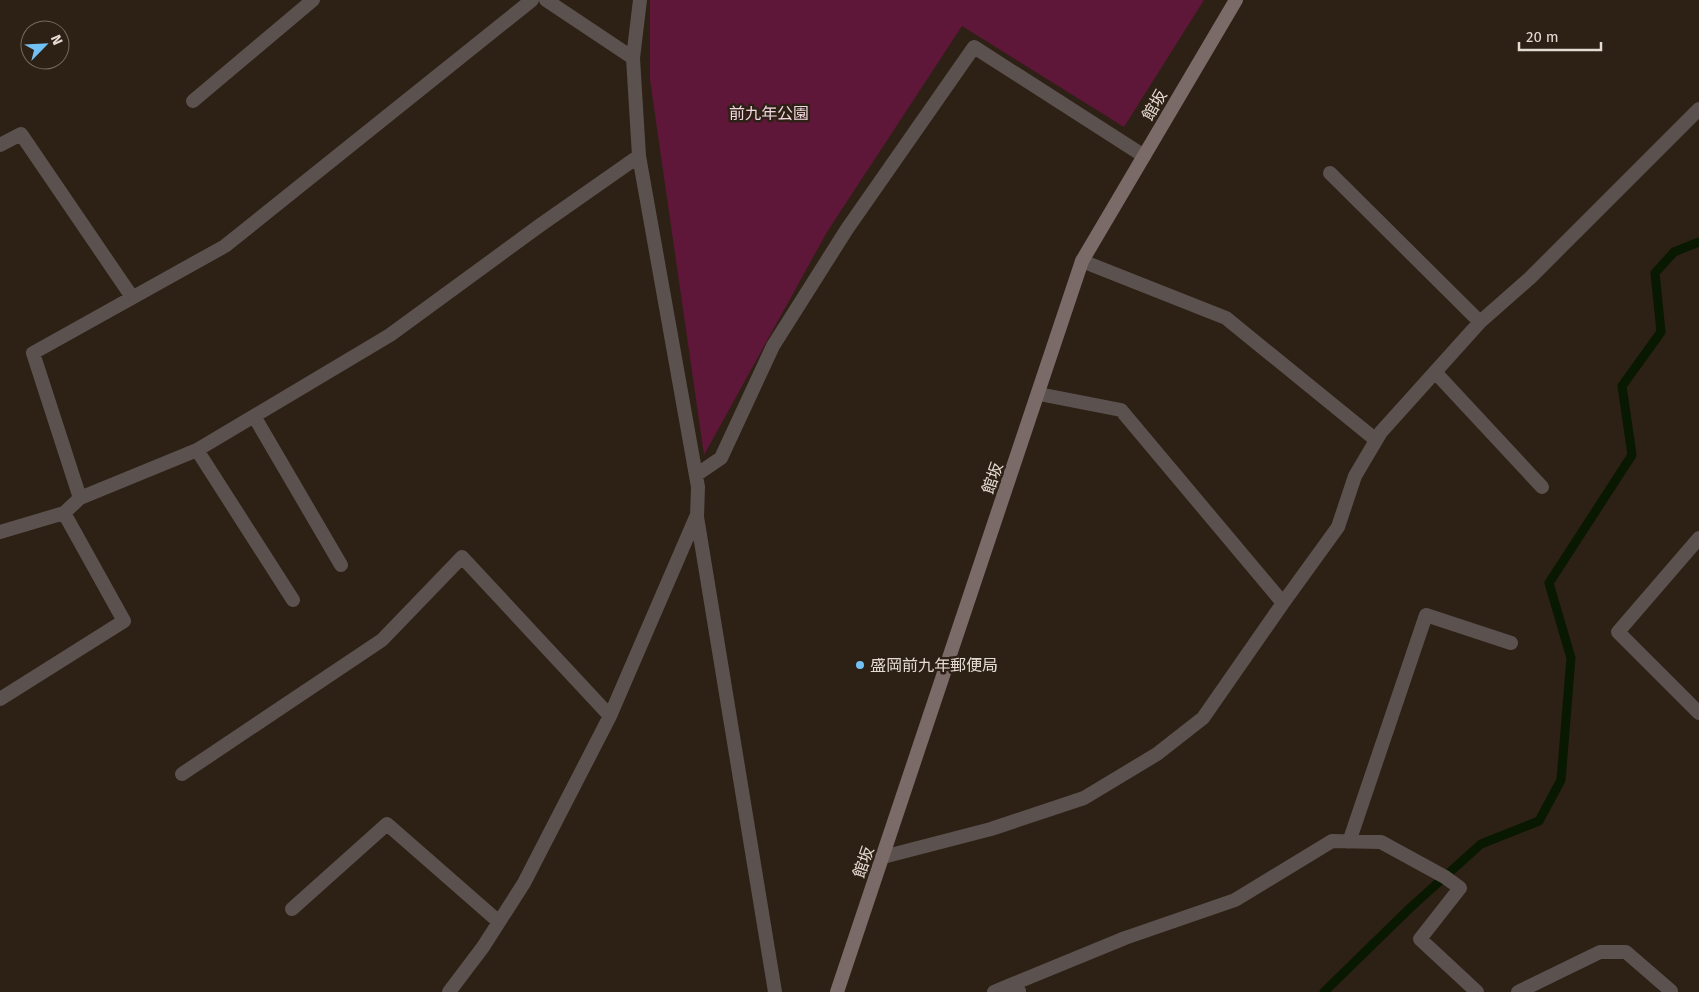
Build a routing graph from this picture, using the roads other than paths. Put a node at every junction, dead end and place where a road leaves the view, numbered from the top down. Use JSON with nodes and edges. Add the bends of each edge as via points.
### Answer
{"nodes":[{"id":1,"x":313,"y":0,"type":"edge"},
{"id":2,"x":532,"y":0,"type":"edge"},
{"id":3,"x":546,"y":0,"type":"edge"},
{"id":4,"x":640,"y":0,"type":"edge"},
{"id":5,"x":1236,"y":0,"type":"edge"},
{"id":6,"x":633,"y":58,"type":"junction"},
{"id":7,"x":193,"y":100,"type":"dead end"},
{"id":8,"x":1699,"y":110,"type":"edge"},
{"id":9,"x":0,"y":145,"type":"edge"},
{"id":10,"x":639,"y":156,"type":"junction"},
{"id":11,"x":1144,"y":156,"type":"junction"},
{"id":12,"x":1330,"y":173,"type":"dead end"},
{"id":13,"x":1082,"y":261,"type":"junction"},
{"id":14,"x":132,"y":297,"type":"junction"},
{"id":15,"x":1480,"y":322,"type":"junction"},
{"id":16,"x":1435,"y":372,"type":"junction"},
{"id":17,"x":1039,"y":394,"type":"junction"},
{"id":18,"x":254,"y":416,"type":"junction"},
{"id":19,"x":1376,"y":440,"type":"junction"},
{"id":20,"x":197,"y":450,"type":"junction"},
{"id":21,"x":696,"y":475,"type":"junction"},
{"id":22,"x":1542,"y":487,"type":"dead end"},
{"id":23,"x":80,"y":498,"type":"junction"},
{"id":24,"x":64,"y":513,"type":"junction"},
{"id":25,"x":696,"y":516,"type":"junction"},
{"id":26,"x":0,"y":532,"type":"edge"},
{"id":27,"x":1699,"y":538,"type":"edge"},
{"id":28,"x":341,"y":565,"type":"dead end"},
{"id":29,"x":293,"y":600,"type":"dead end"},
{"id":30,"x":1283,"y":603,"type":"junction"},
{"id":31,"x":1511,"y":643,"type":"dead end"},
{"id":32,"x":0,"y":699,"type":"edge"},
{"id":33,"x":1699,"y":713,"type":"edge"},
{"id":34,"x":610,"y":716,"type":"junction"},
{"id":35,"x":182,"y":774,"type":"dead end"},
{"id":36,"x":1349,"y":842,"type":"junction"},
{"id":37,"x":883,"y":857,"type":"junction"},
{"id":38,"x":292,"y":909,"type":"dead end"},
{"id":39,"x":499,"y":922,"type":"junction"},
{"id":40,"x":1017,"y":988,"type":"edge"},
{"id":41,"x":1672,"y":991,"type":"edge"},
{"id":42,"x":449,"y":992,"type":"edge"},
{"id":43,"x":775,"y":992,"type":"edge"},
{"id":44,"x":837,"y":992,"type":"edge"},
{"id":45,"x":994,"y":992,"type":"edge"},
{"id":46,"x":1477,"y":992,"type":"edge"},
{"id":47,"x":1518,"y":992,"type":"edge"}],
"edges":[{"from":1,"to":7,"type":"street"},
{"from":2,"to":14,"type":"street","via":[[225,246]]},
{"from":3,"to":6,"type":"street"},
{"from":4,"to":6,"type":"street"},
{"from":5,"to":11,"type":"main road","name":"館坂"},
{"from":6,"to":10,"type":"street"},
{"from":8,"to":15,"type":"street","via":[[1530,278]]},
{"from":9,"to":14,"type":"street","via":[[21,134]]},
{"from":10,"to":18,"type":"street","via":[[390,335]]},
{"from":10,"to":21,"type":"street"},
{"from":11,"to":13,"type":"main road","name":"館坂"},
{"from":11,"to":21,"type":"street","via":[[974,48],[847,229],[773,346],[720,458]]},
{"from":12,"to":15,"type":"street"},
{"from":13,"to":17,"type":"main road","name":"館坂"},
{"from":13,"to":19,"type":"street","via":[[1226,318]]},
{"from":14,"to":23,"type":"street","via":[[32,353]]},
{"from":15,"to":16,"type":"street"},
{"from":16,"to":19,"type":"street"},
{"from":16,"to":22,"type":"street"},
{"from":17,"to":30,"type":"street","via":[[1121,410]]},
{"from":17,"to":37,"type":"main road","name":"館坂"},
{"from":18,"to":20,"type":"street"},
{"from":18,"to":28,"type":"street"},
{"from":19,"to":30,"type":"street","via":[[1355,476],[1338,527]]},
{"from":20,"to":23,"type":"street"},
{"from":20,"to":29,"type":"street"},
{"from":21,"to":25,"type":"street"},
{"from":23,"to":24,"type":"street"},
{"from":24,"to":26,"type":"street"},
{"from":24,"to":32,"type":"street","via":[[124,621]]},
{"from":25,"to":34,"type":"street"},
{"from":25,"to":43,"type":"street"},
{"from":27,"to":33,"type":"street","via":[[1618,632]]},
{"from":30,"to":37,"type":"street","via":[[1203,718],[1157,754],[1084,798],[991,829]]},
{"from":31,"to":36,"type":"street","via":[[1426,615]]},
{"from":34,"to":35,"type":"street","via":[[462,557],[382,640]]},
{"from":34,"to":39,"type":"street","via":[[524,883]]},
{"from":36,"to":40,"type":"street","via":[[1332,841],[1235,900],[1125,938]]},
{"from":36,"to":46,"type":"street","via":[[1381,842],[1460,888],[1420,939]]},
{"from":37,"to":44,"type":"main road","name":"館坂"},
{"from":38,"to":39,"type":"street","via":[[387,824]]},
{"from":39,"to":42,"type":"street"},
{"from":40,"to":45,"type":"street"},
{"from":41,"to":47,"type":"street","via":[[1626,952],[1600,952]]}]}
